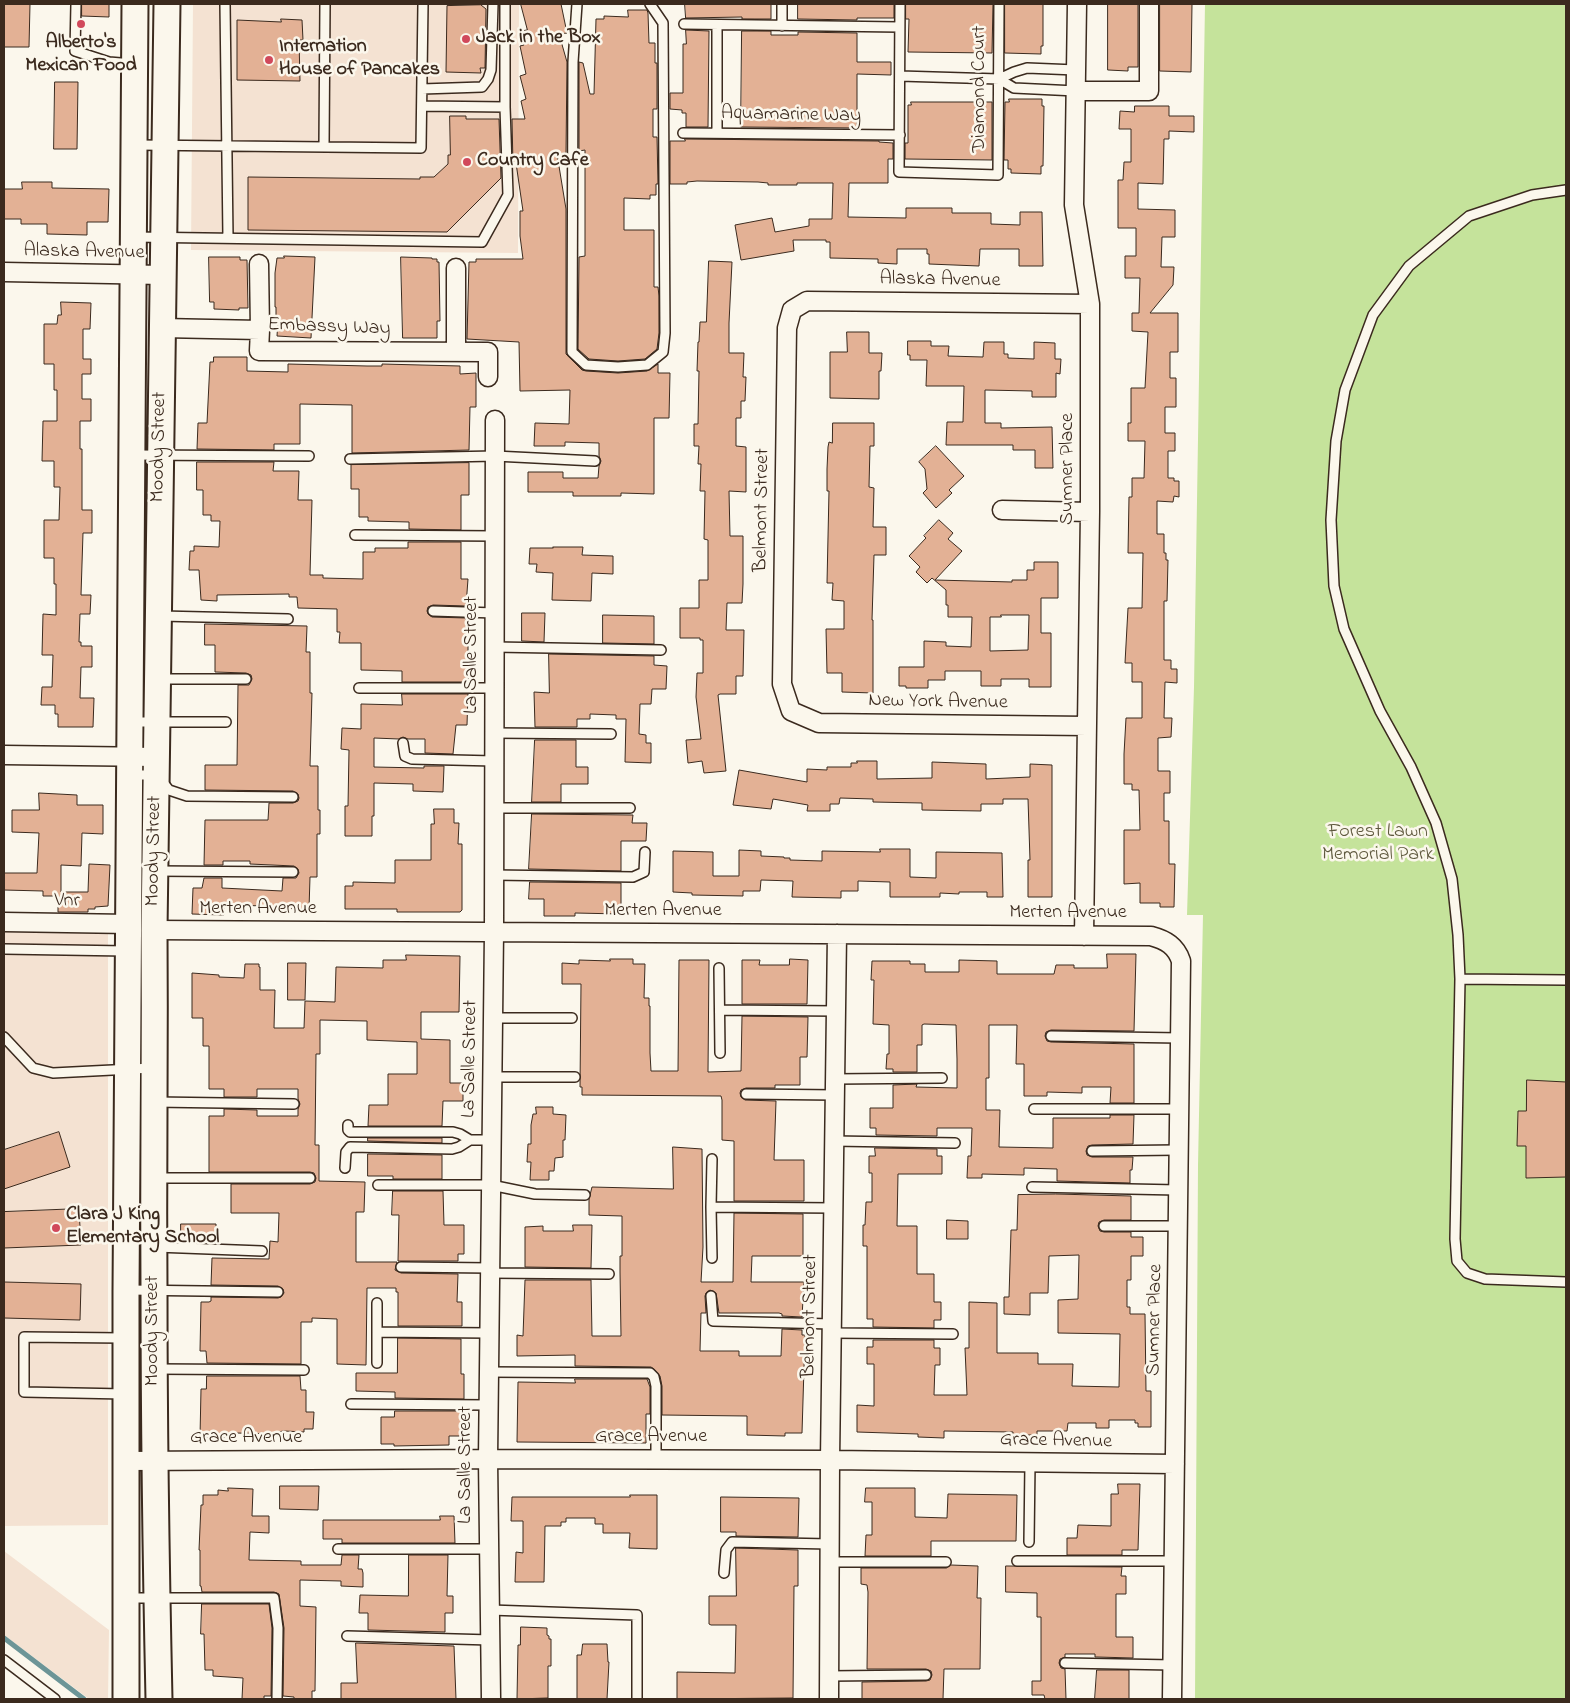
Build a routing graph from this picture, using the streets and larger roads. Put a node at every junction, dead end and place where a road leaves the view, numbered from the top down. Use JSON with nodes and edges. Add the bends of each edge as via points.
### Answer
{"nodes":[{"id":1,"x":135,"y":4,"type":"edge"},
{"id":2,"x":166,"y":4,"type":"edge"},
{"id":3,"x":1077,"y":4,"type":"edge"},
{"id":4,"x":1149,"y":4,"type":"edge"},
{"id":5,"x":1076,"y":91,"type":"junction"},
{"id":6,"x":259,"y":264,"type":"dead end"},
{"id":7,"x":456,"y":268,"type":"dead end"},
{"id":8,"x":4,"y":272,"type":"edge"},
{"id":9,"x":163,"y":275,"type":"junction"},
{"id":10,"x":133,"y":276,"type":"junction"},
{"id":11,"x":1090,"y":304,"type":"junction"},
{"id":12,"x":792,"y":310,"type":"joint"},
{"id":13,"x":162,"y":328,"type":"junction"},
{"id":14,"x":260,"y":330,"type":"junction"},
{"id":15,"x":456,"y":352,"type":"junction"},
{"id":16,"x":488,"y":377,"type":"dead end"},
{"id":17,"x":495,"y":420,"type":"dead end"},
{"id":18,"x":1002,"y":510,"type":"dead end"},
{"id":19,"x":1090,"y":512,"type":"junction"},
{"id":20,"x":791,"y":711,"type":"joint"},
{"id":21,"x":1087,"y":726,"type":"junction"},
{"id":22,"x":4,"y":755,"type":"edge"},
{"id":23,"x":130,"y":766,"type":"junction"},
{"id":24,"x":156,"y":766,"type":"junction"},
{"id":25,"x":142,"y":871,"type":"junction"},
{"id":26,"x":4,"y":922,"type":"edge"},
{"id":27,"x":129,"y":924,"type":"junction"},
{"id":28,"x":154,"y":930,"type":"junction"},
{"id":29,"x":494,"y":932,"type":"junction"},
{"id":30,"x":837,"y":934,"type":"junction"},
{"id":31,"x":1084,"y":936,"type":"junction"},
{"id":32,"x":1170,"y":944,"type":"joint"},
{"id":33,"x":488,"y":1459,"type":"junction"},
{"id":34,"x":830,"y":1460,"type":"junction"},
{"id":35,"x":127,"y":1461,"type":"junction"},
{"id":36,"x":154,"y":1461,"type":"junction"},
{"id":37,"x":1175,"y":1464,"type":"junction"},
{"id":38,"x":126,"y":1699,"type":"edge"},
{"id":39,"x":158,"y":1699,"type":"edge"},
{"id":40,"x":491,"y":1699,"type":"edge"},
{"id":41,"x":829,"y":1699,"type":"edge"},
{"id":42,"x":1172,"y":1699,"type":"edge"}],
"edges":[{"from":1,"to":10,"type":"main road","name":"Moody Street"},
{"from":2,"to":9,"type":"main road","name":"Moody Street"},
{"from":3,"to":5,"type":"street","name":"Sumner Place"},
{"from":4,"to":5,"type":"street","via":[[1148,92]]},
{"from":5,"to":11,"type":"street","name":"Sumner Place","via":[[1074,205]]},
{"from":6,"to":14,"type":"street"},
{"from":7,"to":15,"type":"street"},
{"from":8,"to":10,"type":"street","name":"Alaska Avenue"},
{"from":9,"to":10,"type":"street","name":"Alaska Avenue"},
{"from":9,"to":13,"type":"main road","name":"Moody Street"},
{"from":10,"to":23,"type":"main road","name":"Moody Street"},
{"from":11,"to":12,"type":"street","name":"Alaska Avenue","via":[[807,301]]},
{"from":11,"to":19,"type":"street","name":"Sumner Place"},
{"from":12,"to":20,"type":"street","name":"Belmont Street","via":[[787,328],[782,684]]},
{"from":13,"to":14,"type":"street","name":"Embassy Way"},
{"from":13,"to":24,"type":"main road","name":"Moody Street"},
{"from":14,"to":15,"type":"street","name":"Embassy Way","via":[[259,351]]},
{"from":15,"to":16,"type":"street","name":"Embassy Way","via":[[488,352]]},
{"from":17,"to":29,"type":"street","name":"La Salle Street"},
{"from":18,"to":19,"type":"street"},
{"from":19,"to":21,"type":"street","name":"Sumner Place"},
{"from":20,"to":21,"type":"street","name":"New York Avenue","via":[[819,723]]},
{"from":21,"to":31,"type":"street","name":"Sumner Place"},
{"from":22,"to":23,"type":"street"},
{"from":23,"to":24,"type":"street"},
{"from":23,"to":25,"type":"main road","name":"Moody Street"},
{"from":24,"to":25,"type":"main road","name":"Moody Street"},
{"from":25,"to":27,"type":"main road","name":"Moody Street"},
{"from":25,"to":28,"type":"main road","name":"Moody Street"},
{"from":26,"to":27,"type":"street","name":"Vnr"},
{"from":27,"to":28,"type":"main road"},
{"from":27,"to":35,"type":"main road","name":"Moody Street"},
{"from":28,"to":29,"type":"street","name":"Merten Avenue"},
{"from":28,"to":36,"type":"main road","name":"Moody Street"},
{"from":29,"to":30,"type":"street","name":"Merten Avenue"},
{"from":29,"to":33,"type":"street","name":"La Salle Street"},
{"from":30,"to":31,"type":"street","name":"Merten Avenue"},
{"from":30,"to":34,"type":"street","name":"Belmont Street"},
{"from":31,"to":32,"type":"street","name":"Merten Avenue","via":[[1152,936]]},
{"from":32,"to":37,"type":"street","name":"Sumner Place","via":[[1178,952],[1180,961]]},
{"from":33,"to":34,"type":"street","name":"Grace Avenue"},
{"from":33,"to":36,"type":"street","name":"Grace Avenue"},
{"from":33,"to":40,"type":"street","name":"La Salle Street"},
{"from":34,"to":37,"type":"street","name":"Grace Avenue"},
{"from":34,"to":41,"type":"street","name":"Belmont Street"},
{"from":35,"to":36,"type":"street","name":"Grace Avenue"},
{"from":35,"to":38,"type":"main road","name":"Moody Street"},
{"from":36,"to":39,"type":"main road","name":"Moody Street"},
{"from":37,"to":42,"type":"street","name":"Sumner Place"}]}
